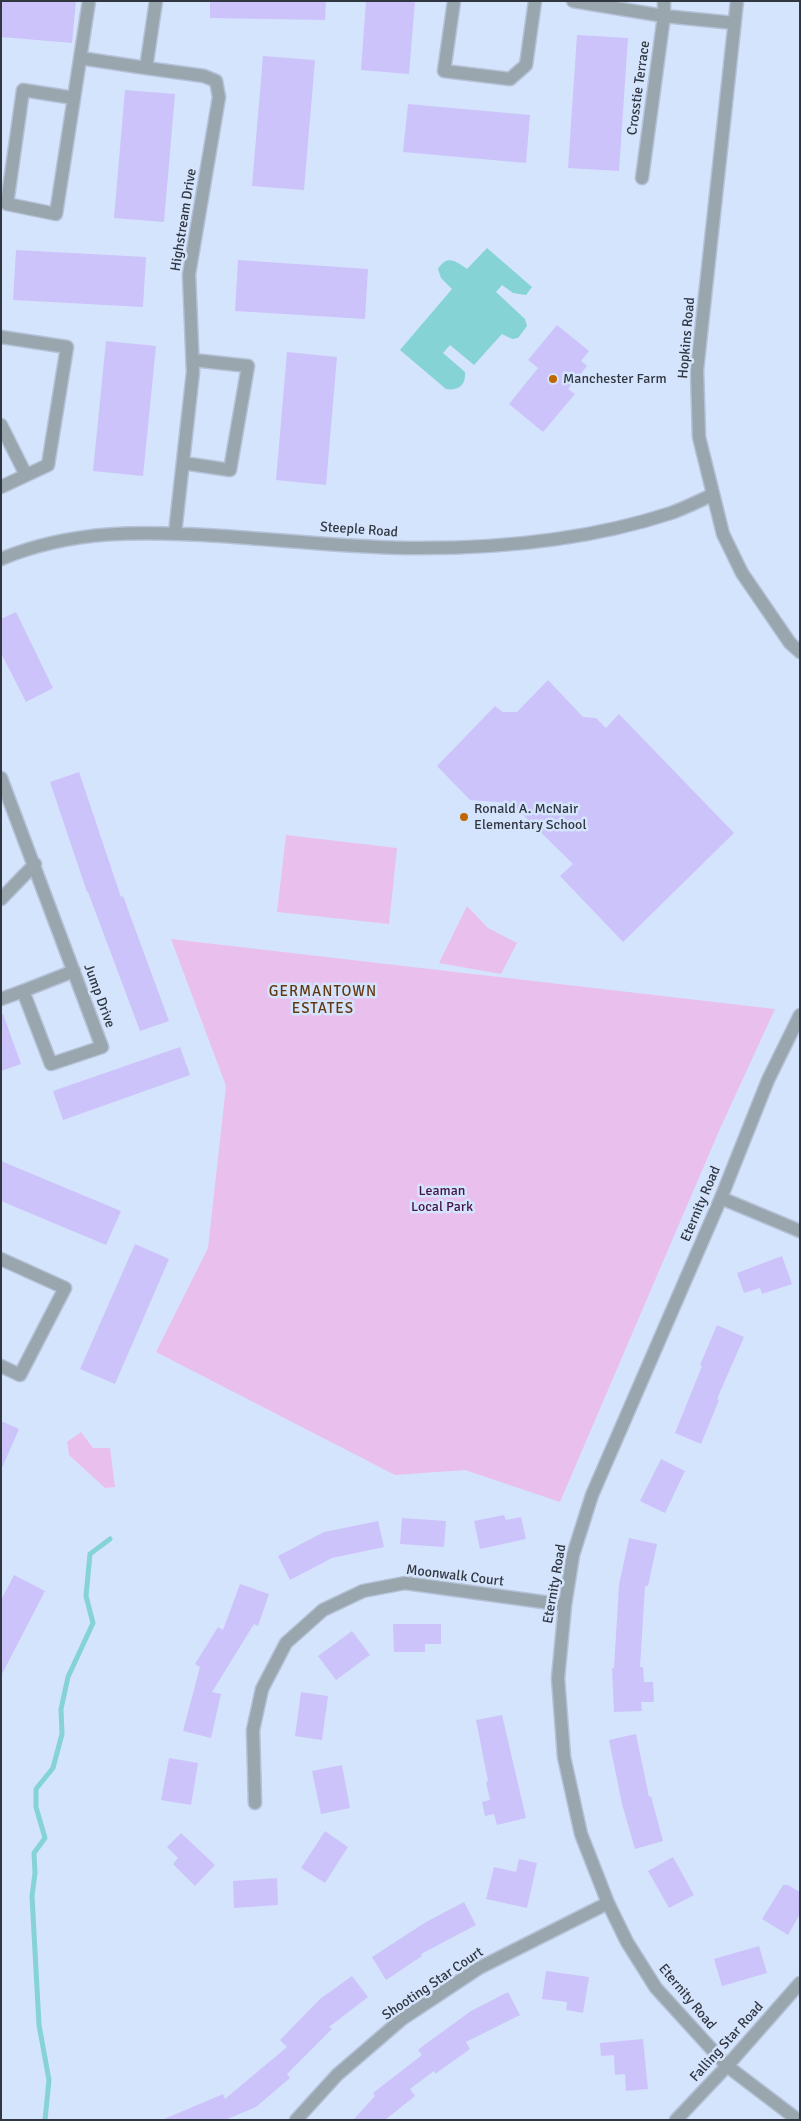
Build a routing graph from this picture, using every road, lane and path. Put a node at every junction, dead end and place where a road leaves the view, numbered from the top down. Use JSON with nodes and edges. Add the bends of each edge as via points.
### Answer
{"nodes":[{"id":1,"x":89,"y":1,"type":"edge"},
{"id":2,"x":156,"y":1,"type":"edge"},
{"id":3,"x":454,"y":1,"type":"edge"},
{"id":4,"x":534,"y":1,"type":"edge"},
{"id":5,"x":573,"y":1,"type":"edge"},
{"id":6,"x":664,"y":1,"type":"edge"},
{"id":7,"x":737,"y":1,"type":"edge"},
{"id":8,"x":664,"y":16,"type":"junction"},
{"id":9,"x":734,"y":23,"type":"junction"},
{"id":10,"x":80,"y":58,"type":"junction"},
{"id":11,"x":146,"y":68,"type":"junction"},
{"id":12,"x":74,"y":98,"type":"junction"},
{"id":13,"x":642,"y":178,"type":"dead end"},
{"id":14,"x":1,"y":337,"type":"edge"},
{"id":15,"x":193,"y":360,"type":"junction"},
{"id":16,"x":1,"y":425,"type":"edge"},
{"id":17,"x":183,"y":463,"type":"junction"},
{"id":18,"x":26,"y":475,"type":"junction"},
{"id":19,"x":1,"y":487,"type":"edge"},
{"id":20,"x":712,"y":495,"type":"junction"},
{"id":21,"x":175,"y":533,"type":"junction"},
{"id":22,"x":1,"y":559,"type":"edge"},
{"id":23,"x":800,"y":652,"type":"edge"},
{"id":24,"x":1,"y":778,"type":"edge"},
{"id":25,"x":34,"y":864,"type":"junction"},
{"id":26,"x":1,"y":899,"type":"edge"},
{"id":27,"x":74,"y":971,"type":"junction"},
{"id":28,"x":24,"y":990,"type":"junction"},
{"id":29,"x":1,"y":998,"type":"edge"},
{"id":30,"x":800,"y":1015,"type":"edge"},
{"id":31,"x":720,"y":1198,"type":"junction"},
{"id":32,"x":800,"y":1231,"type":"edge"},
{"id":33,"x":1,"y":1259,"type":"edge"},
{"id":34,"x":1,"y":1366,"type":"edge"},
{"id":35,"x":564,"y":1605,"type":"junction"},
{"id":36,"x":255,"y":1803,"type":"dead end"},
{"id":37,"x":608,"y":1903,"type":"junction"},
{"id":38,"x":800,"y":1983,"type":"edge"},
{"id":39,"x":727,"y":2066,"type":"junction"},
{"id":40,"x":296,"y":2120,"type":"edge"},
{"id":41,"x":676,"y":2120,"type":"edge"},
{"id":42,"x":798,"y":2120,"type":"edge"}],
"edges":[{"from":1,"to":10,"type":"street"},
{"from":2,"to":11,"type":"street"},
{"from":3,"to":4,"type":"street","via":[[444,71],[510,79],[526,65]]},
{"from":5,"to":8,"type":"street"},
{"from":6,"to":8,"type":"street","name":"Crosstie Terrace"},
{"from":7,"to":9,"type":"street","name":"Hopkins Road"},
{"from":8,"to":9,"type":"street"},
{"from":8,"to":13,"type":"street","name":"Crosstie Terrace"},
{"from":9,"to":20,"type":"street","name":"Hopkins Road","via":[[697,370],[699,437]]},
{"from":10,"to":11,"type":"street"},
{"from":10,"to":12,"type":"street"},
{"from":11,"to":15,"type":"street","name":"Highstream Drive","via":[[204,76],[216,82],[219,97],[189,274]]},
{"from":12,"to":12,"type":"street","via":[[56,214],[7,204],[23,90]]},
{"from":14,"to":18,"type":"street","via":[[67,347],[48,465]]},
{"from":15,"to":17,"type":"street","name":"Highstream Drive"},
{"from":15,"to":17,"type":"street","via":[[248,366],[230,470]]},
{"from":16,"to":18,"type":"street"},
{"from":17,"to":21,"type":"street","name":"Highstream Drive"},
{"from":18,"to":19,"type":"street"},
{"from":20,"to":21,"type":"street","name":"Steeple Road","via":[[671,513],[611,529],[551,540],[490,546],[405,548]]},
{"from":20,"to":23,"type":"street","name":"Hopkins Road","via":[[723,534],[742,573],[790,643]]},
{"from":21,"to":22,"type":"street","name":"Steeple Road","via":[[100,534],[22,550]]},
{"from":24,"to":25,"type":"street","name":"Jump Drive"},
{"from":25,"to":26,"type":"street"},
{"from":25,"to":27,"type":"street","name":"Jump Drive"},
{"from":27,"to":28,"type":"street"},
{"from":27,"to":28,"type":"street","name":"Jump Drive","via":[[102,1047],[51,1064]]},
{"from":28,"to":29,"type":"street"},
{"from":30,"to":31,"type":"street","name":"Eternity Road","via":[[768,1080]]},
{"from":31,"to":32,"type":"street"},
{"from":31,"to":35,"type":"street","name":"Eternity Road","via":[[592,1496],[574,1555]]},
{"from":33,"to":34,"type":"street","via":[[65,1288],[20,1376]]},
{"from":35,"to":36,"type":"street","name":"Moonwalk Court","via":[[405,1584],[363,1591],[323,1610],[286,1643],[262,1689],[253,1730]]},
{"from":35,"to":37,"type":"street","name":"Eternity Road","via":[[558,1678],[564,1757],[581,1834]]},
{"from":37,"to":39,"type":"street","name":"Eternity Road","via":[[627,1942],[656,1988]]},
{"from":37,"to":40,"type":"street","name":"Shooting Star Court","via":[[479,1968],[402,2019],[337,2075]]},
{"from":38,"to":39,"type":"street","name":"Falling Star Road"},
{"from":39,"to":41,"type":"street","name":"Falling Star Road"},
{"from":39,"to":42,"type":"street","name":"Eternity Road"}]}
